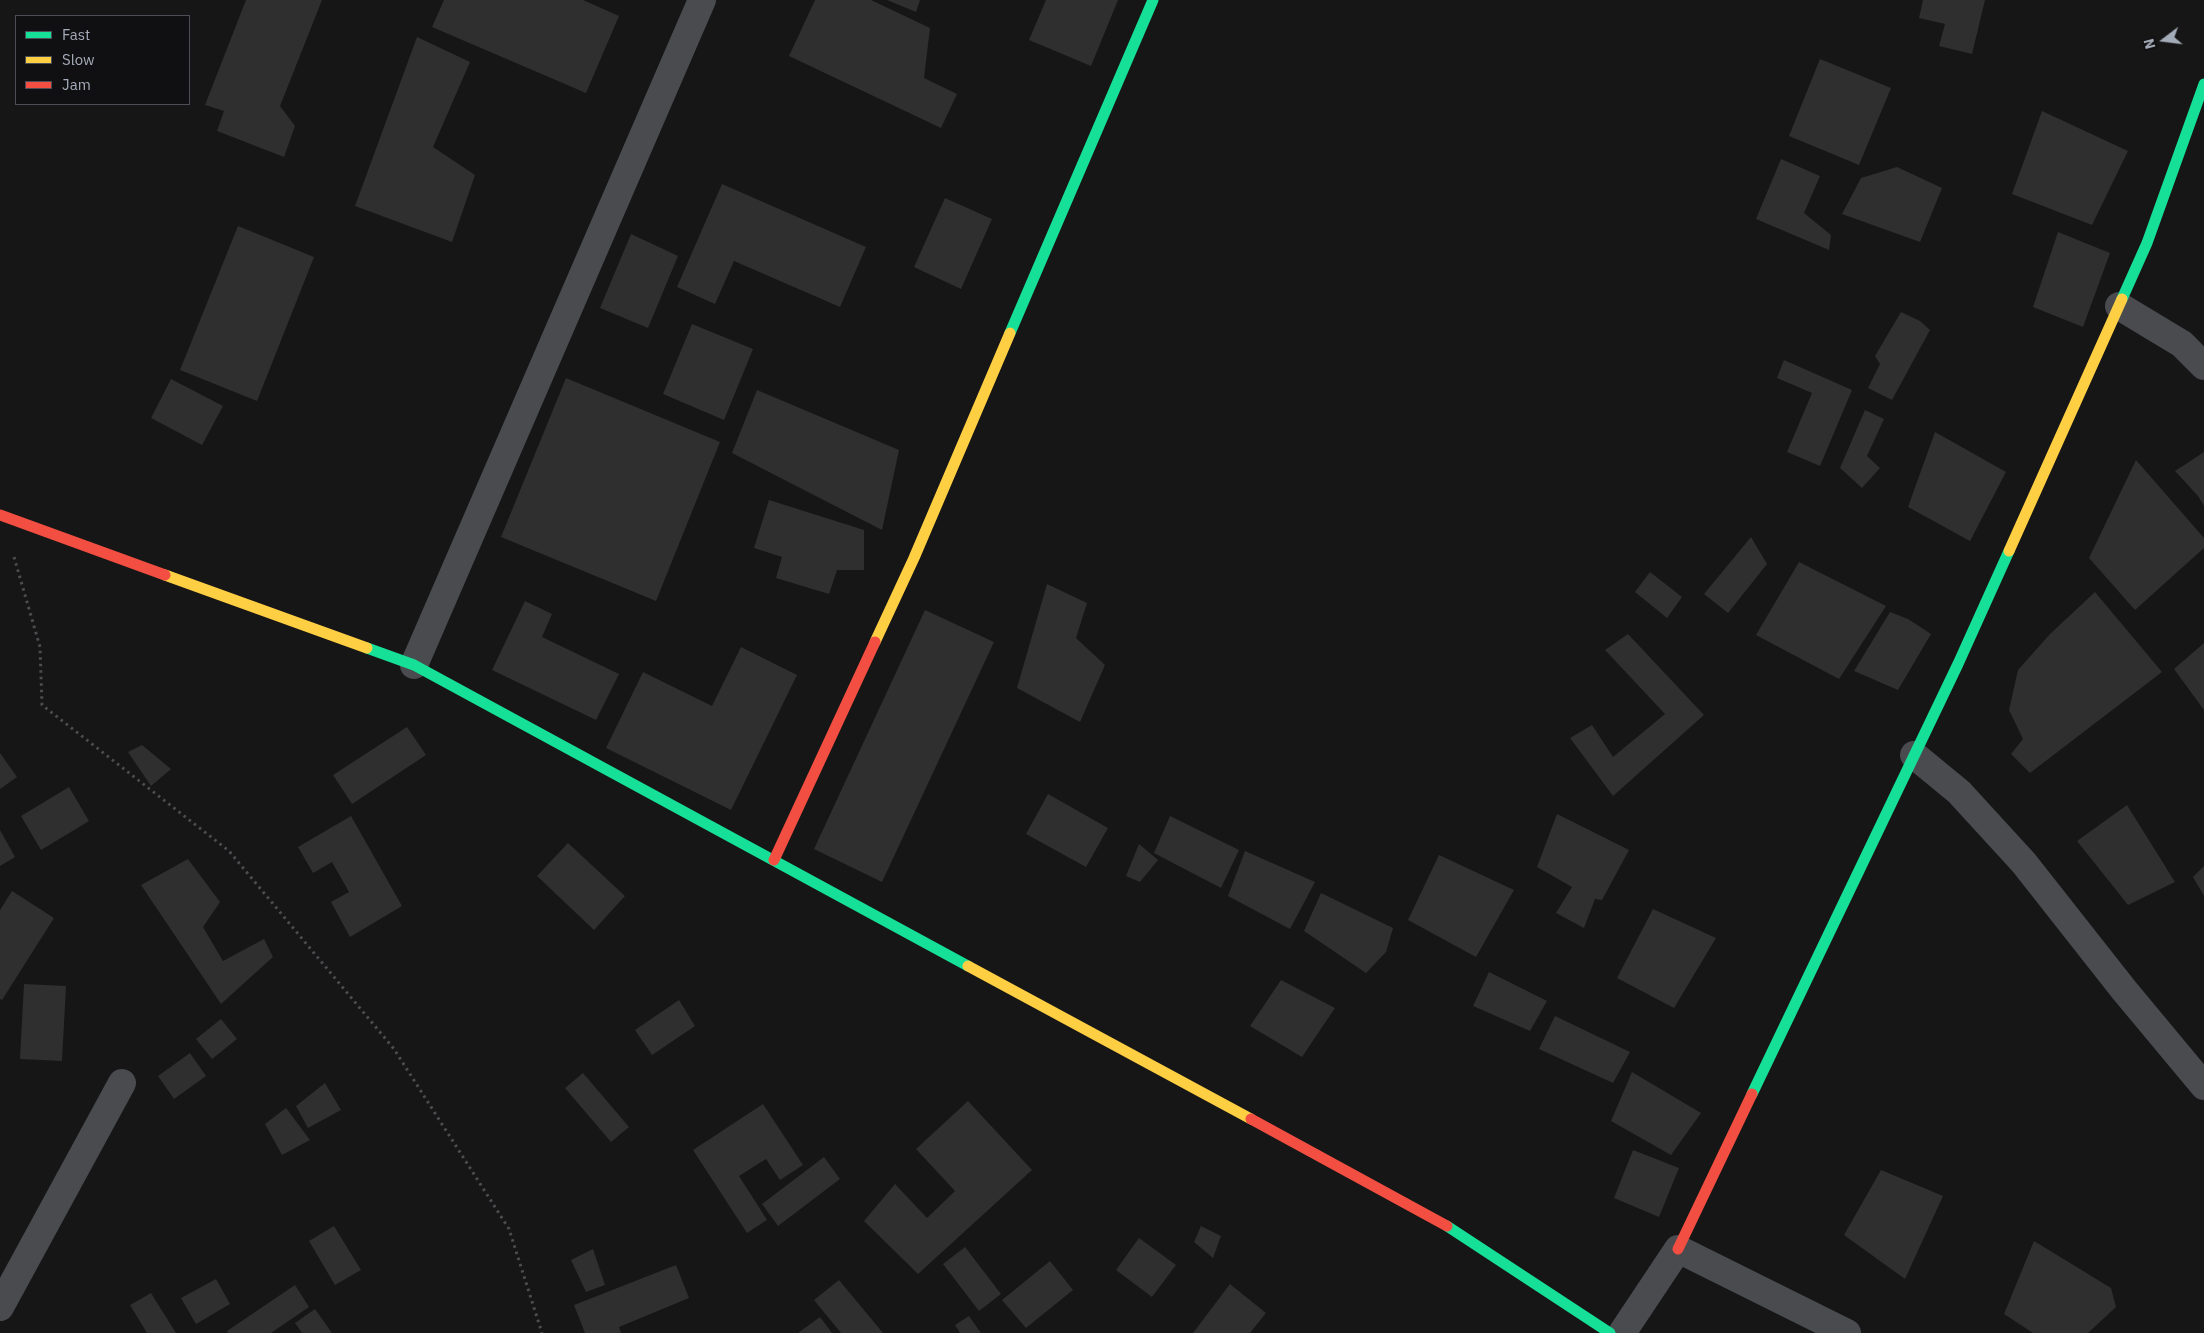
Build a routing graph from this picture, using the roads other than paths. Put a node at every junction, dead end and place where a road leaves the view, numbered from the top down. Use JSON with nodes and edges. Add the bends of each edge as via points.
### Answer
{"nodes":[{"id":1,"x":701,"y":0,"type":"edge"},
{"id":2,"x":1153,"y":0,"type":"edge"},
{"id":3,"x":2204,"y":84,"type":"edge"},
{"id":4,"x":2119,"y":306,"type":"junction"},
{"id":5,"x":2204,"y":366,"type":"edge"},
{"id":6,"x":1,"y":515,"type":"edge"},
{"id":7,"x":414,"y":665,"type":"junction"},
{"id":8,"x":1914,"y":755,"type":"junction"},
{"id":9,"x":774,"y":860,"type":"junction"},
{"id":10,"x":122,"y":1083,"type":"dead end"},
{"id":11,"x":2204,"y":1086,"type":"edge"},
{"id":12,"x":1678,"y":1249,"type":"junction"},
{"id":13,"x":0,"y":1307,"type":"edge"},
{"id":14,"x":1610,"y":1333,"type":"edge"},
{"id":15,"x":1622,"y":1333,"type":"edge"},
{"id":16,"x":1847,"y":1333,"type":"edge"}],
"edges":[{"from":1,"to":7,"type":"street"},
{"from":2,"to":9,"type":"street","via":[[914,558]]},
{"from":3,"to":4,"type":"street","via":[[2147,243]]},
{"from":4,"to":5,"type":"street","via":[[2182,344]]},
{"from":4,"to":8,"type":"street"},
{"from":6,"to":7,"type":"street"},
{"from":7,"to":9,"type":"street"},
{"from":8,"to":11,"type":"street","via":[[1959,792],[2024,863]]},
{"from":8,"to":12,"type":"street"},
{"from":9,"to":14,"type":"street","via":[[1445,1224]]},
{"from":10,"to":13,"type":"street"},
{"from":12,"to":15,"type":"street"},
{"from":12,"to":16,"type":"street"}]}
